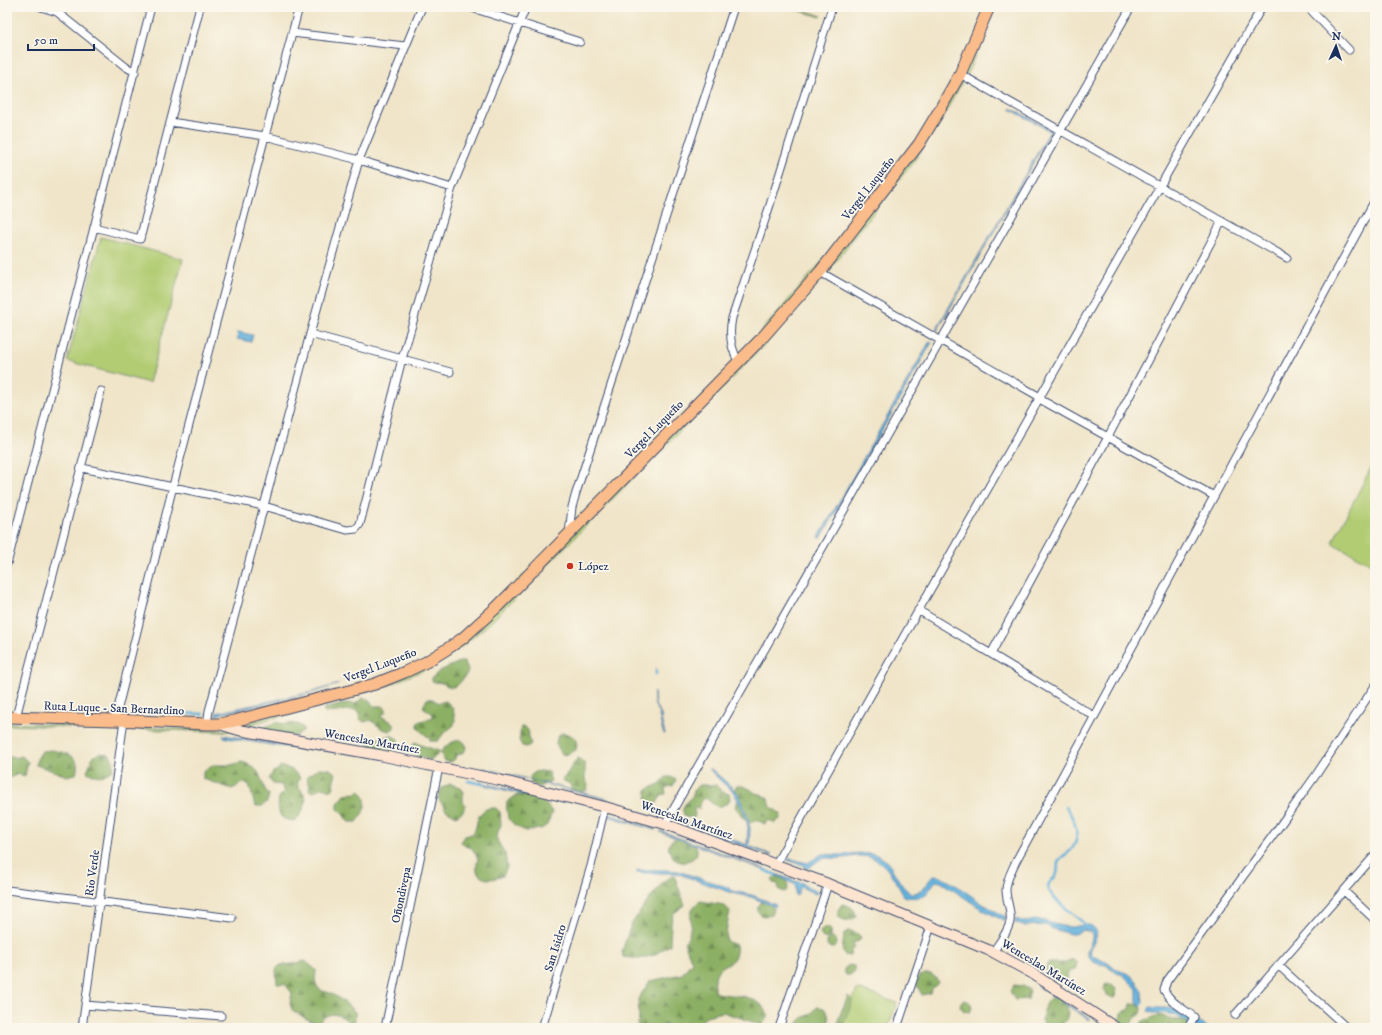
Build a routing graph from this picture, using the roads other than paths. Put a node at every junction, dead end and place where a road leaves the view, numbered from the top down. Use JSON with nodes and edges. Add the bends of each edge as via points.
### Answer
{"nodes":[{"id":1,"x":41,"y":7,"type":"edge"},
{"id":2,"x":151,"y":7,"type":"edge"},
{"id":3,"x":200,"y":7,"type":"edge"},
{"id":4,"x":299,"y":7,"type":"edge"},
{"id":5,"x":422,"y":7,"type":"edge"},
{"id":6,"x":469,"y":7,"type":"edge"},
{"id":7,"x":526,"y":7,"type":"edge"},
{"id":8,"x":734,"y":7,"type":"edge"},
{"id":9,"x":832,"y":7,"type":"edge"},
{"id":10,"x":989,"y":7,"type":"edge"},
{"id":11,"x":1131,"y":7,"type":"edge"},
{"id":12,"x":1262,"y":7,"type":"edge"},
{"id":13,"x":1308,"y":7,"type":"edge"},
{"id":14,"x":520,"y":23,"type":"junction"},
{"id":15,"x":292,"y":33,"type":"junction"},
{"id":16,"x":580,"y":42,"type":"dead end"},
{"id":17,"x":405,"y":46,"type":"junction"},
{"id":18,"x":1349,"y":50,"type":"dead end"},
{"id":19,"x":134,"y":72,"type":"junction"},
{"id":20,"x":960,"y":74,"type":"junction"},
{"id":21,"x":170,"y":122,"type":"junction"},
{"id":22,"x":1061,"y":130,"type":"junction"},
{"id":23,"x":265,"y":136,"type":"junction"},
{"id":24,"x":359,"y":160,"type":"junction"},
{"id":25,"x":1160,"y":186,"type":"junction"},
{"id":26,"x":452,"y":188,"type":"junction"},
{"id":27,"x":1375,"y":200,"type":"edge"},
{"id":28,"x":1222,"y":221,"type":"junction"},
{"id":29,"x":94,"y":227,"type":"junction"},
{"id":30,"x":1287,"y":258,"type":"dead end"},
{"id":31,"x":820,"y":272,"type":"junction"},
{"id":32,"x":310,"y":334,"type":"junction"},
{"id":33,"x":941,"y":340,"type":"junction"},
{"id":34,"x":402,"y":359,"type":"junction"},
{"id":35,"x":739,"y":362,"type":"junction"},
{"id":36,"x":450,"y":372,"type":"dead end"},
{"id":37,"x":102,"y":391,"type":"dead end"},
{"id":38,"x":1040,"y":396,"type":"junction"},
{"id":39,"x":1108,"y":437,"type":"junction"},
{"id":40,"x":82,"y":468,"type":"junction"},
{"id":41,"x":173,"y":486,"type":"junction"},
{"id":42,"x":1214,"y":496,"type":"junction"},
{"id":43,"x":264,"y":506,"type":"junction"},
{"id":44,"x":569,"y":534,"type":"junction"},
{"id":45,"x":7,"y":564,"type":"edge"},
{"id":46,"x":918,"y":610,"type":"junction"},
{"id":47,"x":991,"y":654,"type":"junction"},
{"id":48,"x":1375,"y":686,"type":"edge"},
{"id":49,"x":1094,"y":716,"type":"junction"},
{"id":50,"x":12,"y":717,"type":"edge"},
{"id":51,"x":120,"y":720,"type":"junction"},
{"id":52,"x":207,"y":724,"type":"junction"},
{"id":53,"x":219,"y":724,"type":"junction"},
{"id":54,"x":439,"y":767,"type":"junction"},
{"id":55,"x":604,"y":806,"type":"junction"},
{"id":56,"x":666,"y":824,"type":"junction"},
{"id":57,"x":1375,"y":855,"type":"edge"},
{"id":58,"x":775,"y":865,"type":"junction"},
{"id":59,"x":828,"y":884,"type":"junction"},
{"id":60,"x":7,"y":890,"type":"edge"},
{"id":61,"x":1344,"y":891,"type":"junction"},
{"id":62,"x":99,"y":902,"type":"junction"},
{"id":63,"x":232,"y":918,"type":"dead end"},
{"id":64,"x":1375,"y":920,"type":"edge"},
{"id":65,"x":932,"y":926,"type":"junction"},
{"id":66,"x":993,"y":952,"type":"junction"},
{"id":67,"x":1278,"y":965,"type":"junction"},
{"id":68,"x":85,"y":1005,"type":"junction"},
{"id":69,"x":1235,"y":1015,"type":"dead end"},
{"id":70,"x":220,"y":1016,"type":"dead end"},
{"id":71,"x":82,"y":1028,"type":"edge"},
{"id":72,"x":385,"y":1028,"type":"edge"},
{"id":73,"x":542,"y":1028,"type":"edge"},
{"id":74,"x":779,"y":1028,"type":"edge"},
{"id":75,"x":897,"y":1028,"type":"edge"},
{"id":76,"x":1116,"y":1028,"type":"edge"},
{"id":77,"x":1188,"y":1028,"type":"edge"},
{"id":78,"x":1347,"y":1028,"type":"edge"}],
"edges":[{"from":1,"to":19,"type":"street","via":[[57,12]]},
{"from":2,"to":19,"type":"street"},
{"from":3,"to":21,"type":"street"},
{"from":4,"to":15,"type":"street","name":"Rio Verde"},
{"from":5,"to":17,"type":"street"},
{"from":6,"to":14,"type":"street"},
{"from":7,"to":14,"type":"street"},
{"from":8,"to":44,"type":"street","via":[[576,493]]},
{"from":9,"to":35,"type":"street","via":[[732,318],[731,342]]},
{"from":10,"to":20,"type":"main road","name":"Vergel Luqueño"},
{"from":11,"to":22,"type":"street"},
{"from":12,"to":25,"type":"street"},
{"from":13,"to":18,"type":"street"},
{"from":14,"to":16,"type":"street"},
{"from":14,"to":26,"type":"street"},
{"from":15,"to":17,"type":"street"},
{"from":15,"to":23,"type":"street","name":"Rio Verde"},
{"from":17,"to":24,"type":"street"},
{"from":19,"to":29,"type":"street"},
{"from":20,"to":22,"type":"street"},
{"from":20,"to":31,"type":"main road","name":"Vergel Luqueño","via":[[919,144]]},
{"from":21,"to":23,"type":"street"},
{"from":21,"to":29,"type":"street","via":[[140,239]]},
{"from":22,"to":25,"type":"street"},
{"from":22,"to":33,"type":"street"},
{"from":23,"to":24,"type":"street"},
{"from":23,"to":41,"type":"street","name":"Rio Verde"},
{"from":24,"to":26,"type":"street"},
{"from":24,"to":32,"type":"street"},
{"from":25,"to":28,"type":"street"},
{"from":25,"to":38,"type":"street"},
{"from":26,"to":34,"type":"street"},
{"from":27,"to":42,"type":"street"},
{"from":28,"to":30,"type":"street"},
{"from":28,"to":39,"type":"street"},
{"from":29,"to":45,"type":"street"},
{"from":31,"to":33,"type":"street"},
{"from":31,"to":35,"type":"main road","name":"Vergel Luqueño"},
{"from":32,"to":34,"type":"street"},
{"from":32,"to":43,"type":"street"},
{"from":33,"to":38,"type":"street"},
{"from":33,"to":56,"type":"street"},
{"from":34,"to":36,"type":"street"},
{"from":34,"to":43,"type":"street","via":[[360,524],[356,529],[347,530]]},
{"from":35,"to":44,"type":"main road","name":"Vergel Luqueño"},
{"from":37,"to":40,"type":"street"},
{"from":38,"to":39,"type":"street","via":[[1043,401]]},
{"from":38,"to":46,"type":"street"},
{"from":39,"to":42,"type":"street"},
{"from":39,"to":47,"type":"street"},
{"from":40,"to":41,"type":"street"},
{"from":40,"to":50,"type":"street"},
{"from":41,"to":43,"type":"street"},
{"from":41,"to":51,"type":"street","name":"Rio Verde"},
{"from":42,"to":49,"type":"street"},
{"from":43,"to":52,"type":"street"},
{"from":44,"to":53,"type":"main road","name":"Vergel Luqueño","via":[[463,638],[426,662],[375,684]]},
{"from":46,"to":47,"type":"street"},
{"from":46,"to":58,"type":"street"},
{"from":47,"to":49,"type":"street"},
{"from":48,"to":77,"type":"street","via":[[1303,794],[1167,981],[1164,990],[1168,997],[1194,1017]]},
{"from":49,"to":66,"type":"street","via":[[1008,879],[1006,889],[1011,915],[1009,926]]},
{"from":50,"to":51,"type":"main road","name":"Ruta Luque - San Bernardino"},
{"from":51,"to":52,"type":"main road","name":"Ruta Luque - San Bernardino"},
{"from":51,"to":62,"type":"street","name":"Rio Verde"},
{"from":52,"to":53,"type":"main road","name":"Ruta Luque - San Bernardino"},
{"from":53,"to":54,"type":"main road","name":"Wenceslao Martínez","via":[[239,730]]},
{"from":54,"to":55,"type":"main road","name":"Wenceslao Martínez"},
{"from":54,"to":72,"type":"street","name":"Oñondivepa"},
{"from":55,"to":56,"type":"main road","name":"Wenceslao Martínez"},
{"from":55,"to":73,"type":"street","name":"San Isidro","via":[[589,874]]},
{"from":56,"to":58,"type":"main road","name":"Wenceslao Martínez"},
{"from":57,"to":61,"type":"street"},
{"from":58,"to":59,"type":"main road","name":"Wenceslao Martínez"},
{"from":59,"to":65,"type":"main road","name":"Wenceslao Martínez"},
{"from":59,"to":74,"type":"street"},
{"from":60,"to":62,"type":"street"},
{"from":61,"to":64,"type":"street"},
{"from":61,"to":67,"type":"street"},
{"from":62,"to":63,"type":"street"},
{"from":62,"to":68,"type":"street","name":"Rio Verde"},
{"from":65,"to":66,"type":"main road","name":"Wenceslao Martínez"},
{"from":65,"to":75,"type":"street"},
{"from":66,"to":76,"type":"main road","name":"Wenceslao Martínez","via":[[1030,972]]},
{"from":67,"to":69,"type":"street"},
{"from":67,"to":78,"type":"street"},
{"from":68,"to":70,"type":"street"},
{"from":68,"to":71,"type":"street","name":"Rio Verde"}]}
